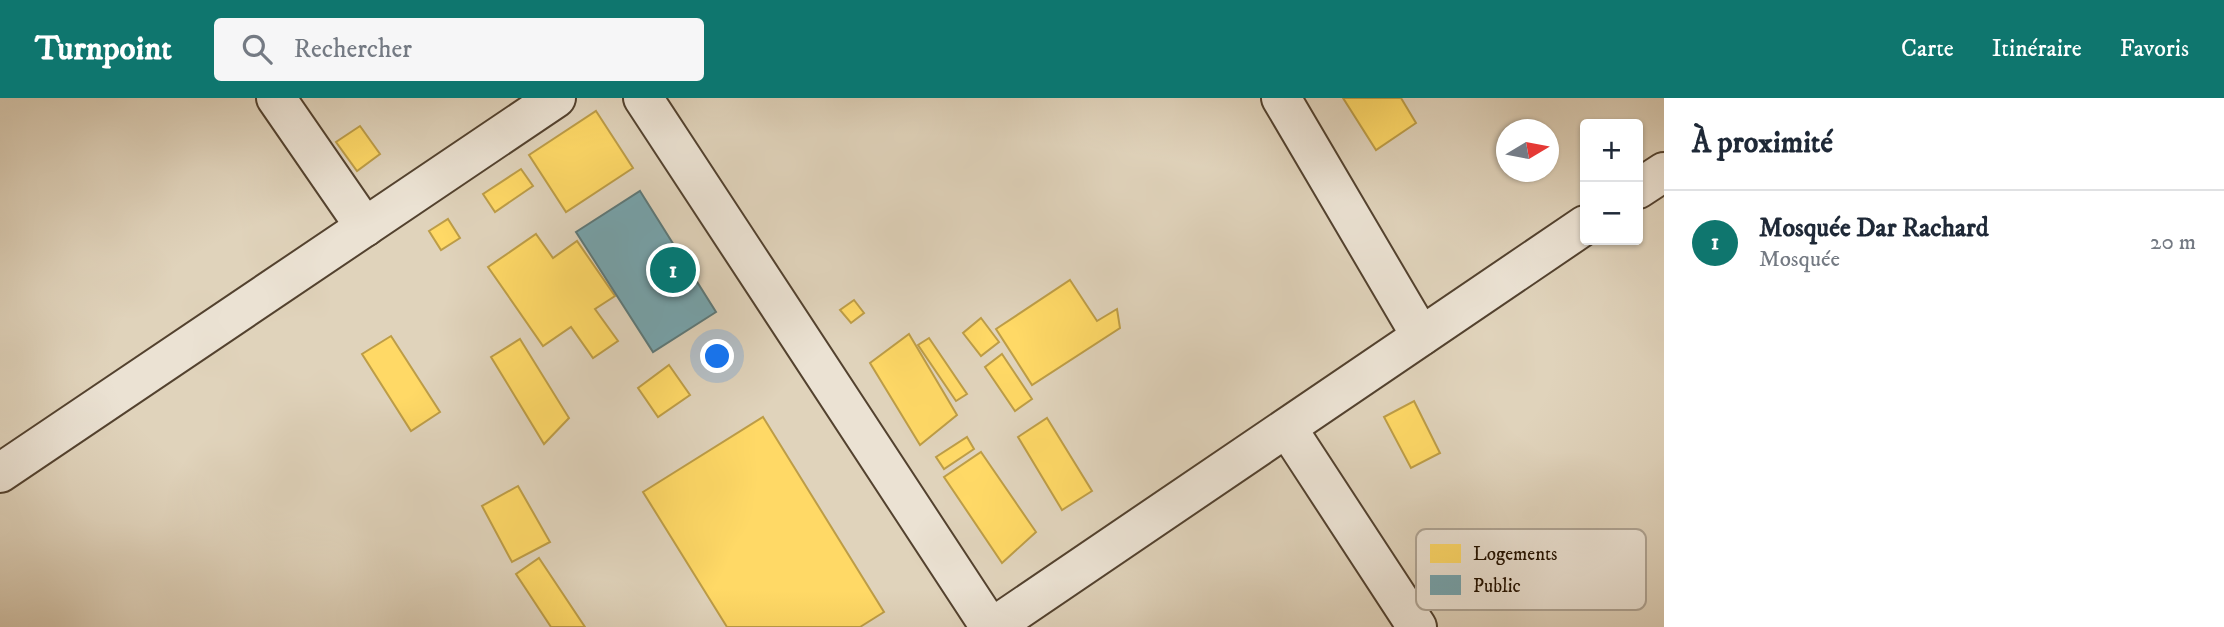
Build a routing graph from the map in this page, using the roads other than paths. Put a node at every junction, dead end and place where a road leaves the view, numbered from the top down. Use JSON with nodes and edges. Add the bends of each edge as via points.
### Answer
{"nodes":[{"id":1,"x":276,"y":98,"type":"edge"},
{"id":2,"x":556,"y":98,"type":"edge"},
{"id":3,"x":643,"y":98,"type":"edge"},
{"id":4,"x":1281,"y":98,"type":"edge"},
{"id":5,"x":1664,"y":172,"type":"edge"},
{"id":6,"x":1643,"y":186,"type":"edge"},
{"id":7,"x":365,"y":227,"type":"junction"},
{"id":8,"x":1580,"y":228,"type":"edge"},
{"id":9,"x":1421,"y":336,"type":"junction"},
{"id":10,"x":1287,"y":428,"type":"junction"},
{"id":11,"x":0,"y":473,"type":"edge"},
{"id":12,"x":992,"y":627,"type":"edge"},
{"id":13,"x":1417,"y":627,"type":"edge"}],
"edges":[{"from":1,"to":7,"type":"street"},
{"from":2,"to":7,"type":"street"},
{"from":3,"to":12,"type":"street"},
{"from":4,"to":9,"type":"street"},
{"from":5,"to":6,"type":"street"},
{"from":7,"to":11,"type":"street"},
{"from":8,"to":9,"type":"street"},
{"from":9,"to":10,"type":"street"},
{"from":10,"to":12,"type":"street"},
{"from":10,"to":13,"type":"street"}]}
